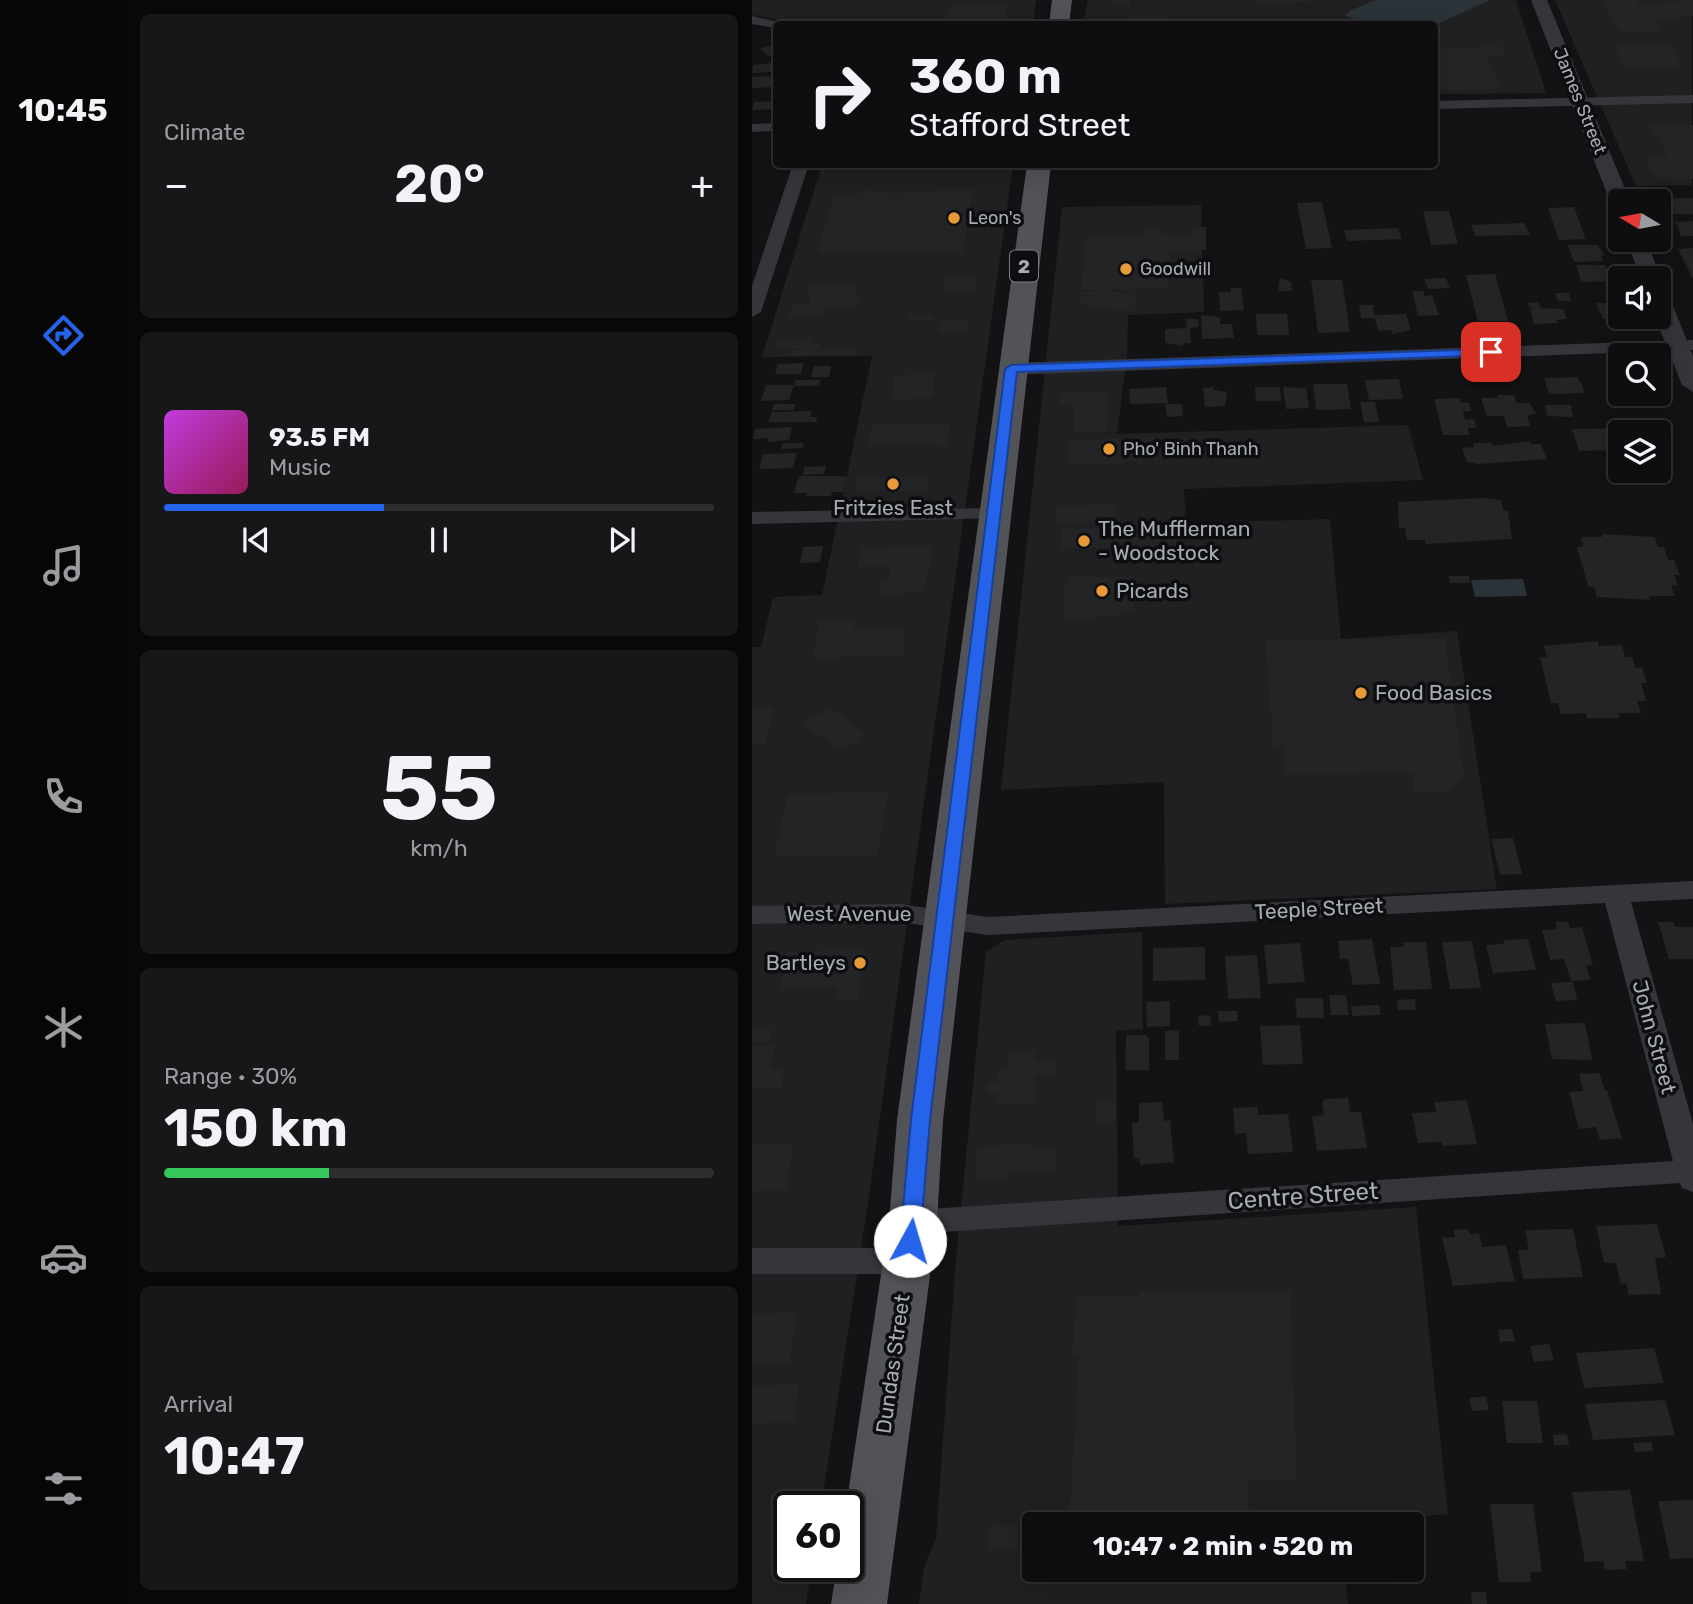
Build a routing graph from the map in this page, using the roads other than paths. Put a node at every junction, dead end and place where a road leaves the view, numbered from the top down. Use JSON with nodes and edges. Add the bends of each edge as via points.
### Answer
{"nodes":[{"id":1,"x":1062,"y":0,"type":"edge"},
{"id":2,"x":1539,"y":0,"type":"edge"},
{"id":3,"x":752,"y":20,"type":"edge"},
{"id":4,"x":1059,"y":21,"type":"edge"},
{"id":5,"x":773,"y":23,"type":"edge"},
{"id":6,"x":1692,"y":99,"type":"edge"},
{"id":7,"x":1579,"y":100,"type":"junction"},
{"id":8,"x":1438,"y":105,"type":"edge"},
{"id":9,"x":773,"y":127,"type":"edge"},
{"id":10,"x":752,"y":128,"type":"edge"},
{"id":11,"x":800,"y":168,"type":"edge"},
{"id":12,"x":1038,"y":168,"type":"edge"},
{"id":13,"x":1615,"y":189,"type":"edge"},
{"id":14,"x":752,"y":312,"type":"edge"},
{"id":15,"x":1671,"y":320,"type":"edge"},
{"id":16,"x":1685,"y":345,"type":"edge"},
{"id":17,"x":1011,"y":369,"type":"junction"},
{"id":18,"x":1692,"y":385,"type":"edge"},
{"id":19,"x":994,"y":514,"type":"junction"},
{"id":20,"x":752,"y":518,"type":"edge"},
{"id":21,"x":1692,"y":890,"type":"edge"},
{"id":22,"x":1616,"y":895,"type":"junction"},
{"id":23,"x":752,"y":915,"type":"edge"},
{"id":24,"x":947,"y":915,"type":"junction"},
{"id":25,"x":1692,"y":1174,"type":"edge"},
{"id":26,"x":910,"y":1241,"type":"junction"},
{"id":27,"x":752,"y":1261,"type":"edge"},
{"id":28,"x":859,"y":1604,"type":"edge"}],
"edges":[{"from":1,"to":4,"type":"main road"},
{"from":2,"to":7,"type":"street","name":"James Street"},
{"from":3,"to":5,"type":"street"},
{"from":6,"to":7,"type":"street"},
{"from":7,"to":8,"type":"street"},
{"from":7,"to":13,"type":"street","name":"James Street"},
{"from":9,"to":10,"type":"street"},
{"from":11,"to":14,"type":"street"},
{"from":12,"to":17,"type":"main road","name":"Dundas Street","number":"2"},
{"from":15,"to":16,"type":"street"},
{"from":16,"to":17,"type":"street"},
{"from":16,"to":18,"type":"street"},
{"from":17,"to":19,"type":"main road","name":"Dundas Street","number":"2"},
{"from":19,"to":20,"type":"street"},
{"from":19,"to":24,"type":"main road","name":"Dundas Street","number":"2"},
{"from":21,"to":22,"type":"street","name":"Teeple Street"},
{"from":22,"to":24,"type":"street","name":"Teeple Street","via":[[988,926]]},
{"from":22,"to":25,"type":"street","name":"John Street"},
{"from":23,"to":24,"type":"street","name":"West Avenue"},
{"from":24,"to":26,"type":"main road","name":"Dundas Street","number":"2","via":[[920,1120]]},
{"from":25,"to":26,"type":"street","name":"Centre Street"},
{"from":26,"to":27,"type":"street","name":"Centre Street"},
{"from":26,"to":28,"type":"main road","name":"Dundas Street","number":"2"}]}
